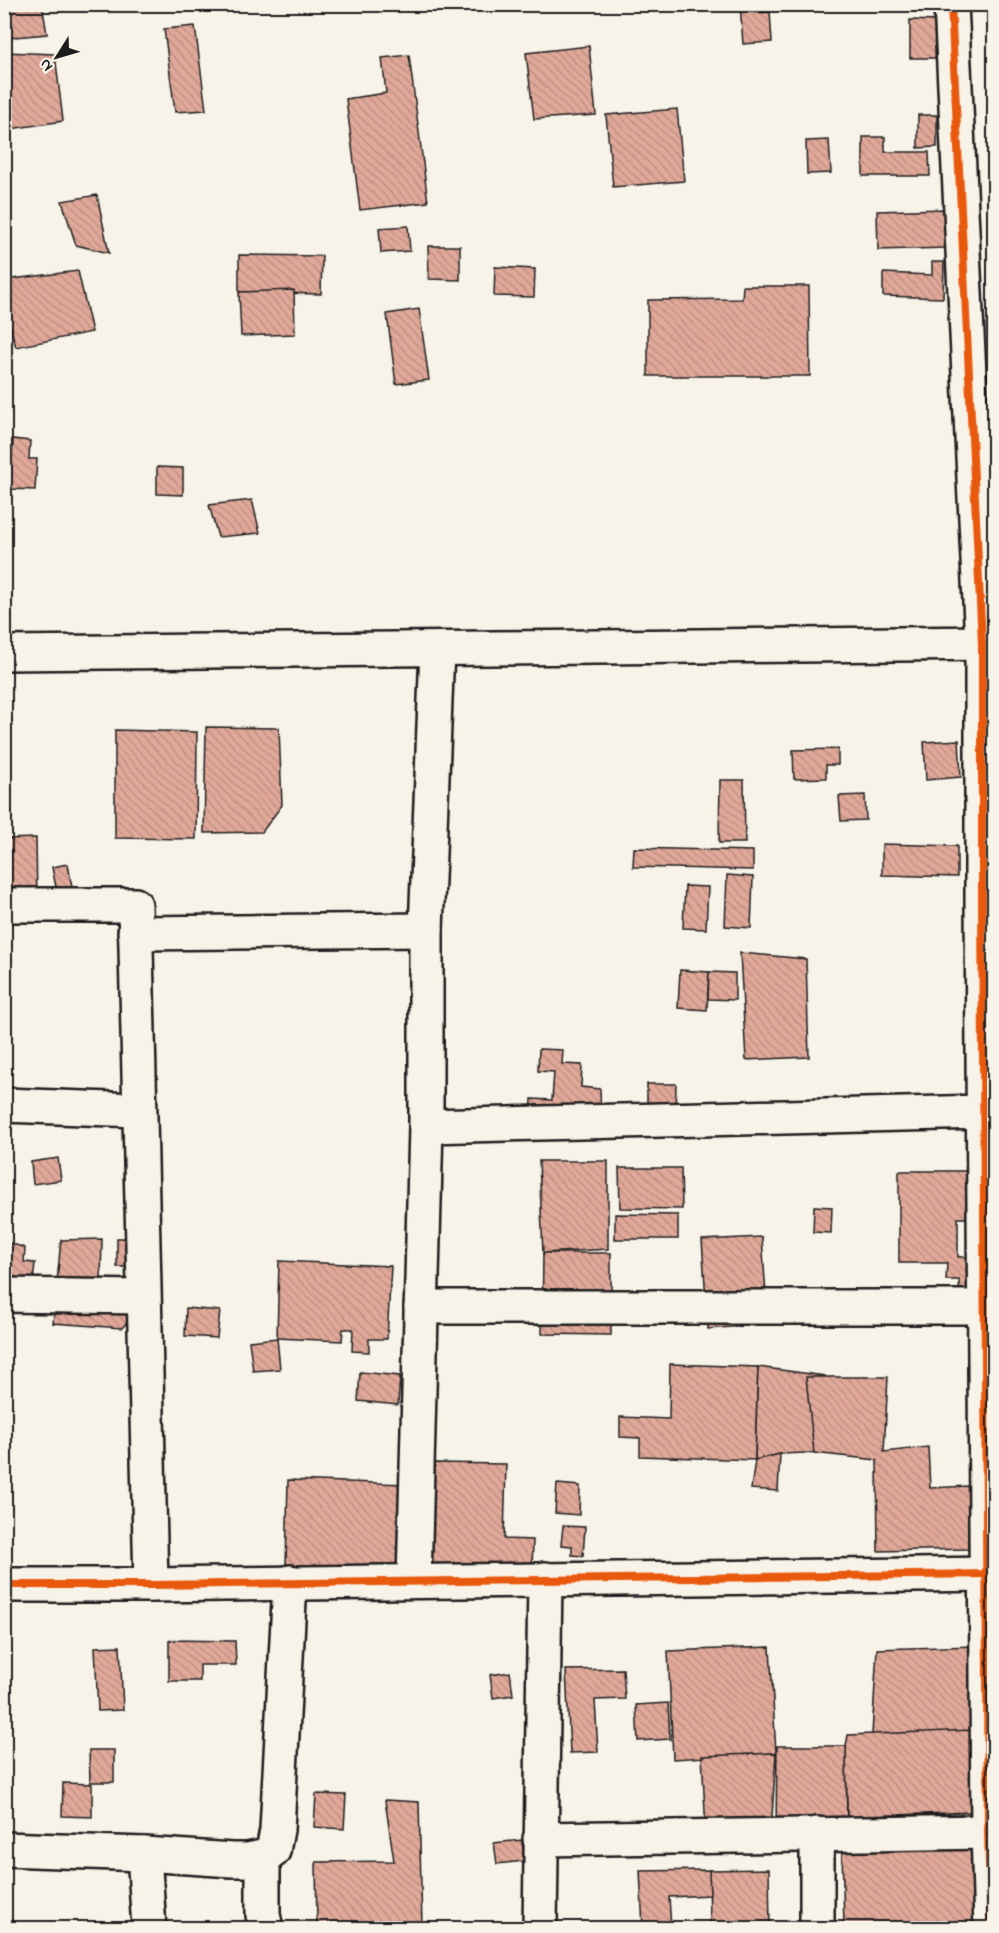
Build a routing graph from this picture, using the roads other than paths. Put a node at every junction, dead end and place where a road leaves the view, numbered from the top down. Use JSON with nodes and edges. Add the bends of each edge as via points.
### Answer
{"nodes":[{"id":1,"x":951,"y":4,"type":"edge"},
{"id":2,"x":988,"y":643,"type":"edge"},
{"id":3,"x":437,"y":649,"type":"junction"},
{"id":4,"x":4,"y":653,"type":"edge"},
{"id":5,"x":4,"y":905,"type":"edge"},
{"id":6,"x":426,"y":930,"type":"junction"},
{"id":7,"x":135,"y":933,"type":"junction"},
{"id":8,"x":4,"y":1105,"type":"edge"},
{"id":9,"x":138,"y":1110,"type":"junction"},
{"id":10,"x":984,"y":1112,"type":"junction"},
{"id":11,"x":426,"y":1126,"type":"junction"},
{"id":12,"x":4,"y":1295,"type":"edge"},
{"id":13,"x":142,"y":1297,"type":"junction"},
{"id":14,"x":421,"y":1307,"type":"junction"},
{"id":15,"x":985,"y":1307,"type":"junction"},
{"id":16,"x":991,"y":1574,"type":"edge"},
{"id":17,"x":545,"y":1579,"type":"junction"},
{"id":18,"x":414,"y":1581,"type":"junction"},
{"id":19,"x":290,"y":1582,"type":"junction"},
{"id":20,"x":4,"y":1585,"type":"edge"},
{"id":21,"x":151,"y":1585,"type":"junction"},
{"id":22,"x":988,"y":1832,"type":"junction"},
{"id":23,"x":817,"y":1834,"type":"junction"},
{"id":24,"x":540,"y":1839,"type":"junction"},
{"id":25,"x":4,"y":1850,"type":"edge"},
{"id":26,"x":144,"y":1854,"type":"junction"},
{"id":27,"x":263,"y":1857,"type":"junction"},
{"id":28,"x":149,"y":1929,"type":"edge"},
{"id":29,"x":266,"y":1929,"type":"edge"},
{"id":30,"x":540,"y":1929,"type":"edge"},
{"id":31,"x":816,"y":1929,"type":"edge"},
{"id":32,"x":991,"y":1929,"type":"edge"}],
"edges":[{"from":1,"to":2,"type":"street"},
{"from":2,"to":3,"type":"street"},
{"from":2,"to":10,"type":"street"},
{"from":3,"to":4,"type":"street"},
{"from":3,"to":6,"type":"street"},
{"from":5,"to":7,"type":"street","via":[[135,905]]},
{"from":6,"to":7,"type":"street"},
{"from":6,"to":11,"type":"street"},
{"from":7,"to":9,"type":"street"},
{"from":8,"to":9,"type":"street"},
{"from":9,"to":13,"type":"street"},
{"from":10,"to":11,"type":"street"},
{"from":10,"to":15,"type":"street"},
{"from":11,"to":14,"type":"street"},
{"from":12,"to":13,"type":"street"},
{"from":13,"to":21,"type":"street"},
{"from":14,"to":15,"type":"street"},
{"from":14,"to":18,"type":"street"},
{"from":15,"to":16,"type":"street"},
{"from":16,"to":17,"type":"street"},
{"from":16,"to":22,"type":"street"},
{"from":17,"to":18,"type":"street"},
{"from":17,"to":24,"type":"street"},
{"from":18,"to":19,"type":"street"},
{"from":19,"to":21,"type":"street"},
{"from":19,"to":27,"type":"street","via":[[276,1843],[273,1851]]},
{"from":20,"to":21,"type":"street"},
{"from":22,"to":23,"type":"street"},
{"from":22,"to":32,"type":"street"},
{"from":23,"to":24,"type":"street"},
{"from":23,"to":31,"type":"street"},
{"from":24,"to":30,"type":"street"},
{"from":25,"to":26,"type":"street"},
{"from":26,"to":27,"type":"street","via":[[232,1860]]},
{"from":26,"to":28,"type":"street"},
{"from":27,"to":29,"type":"street"}]}
